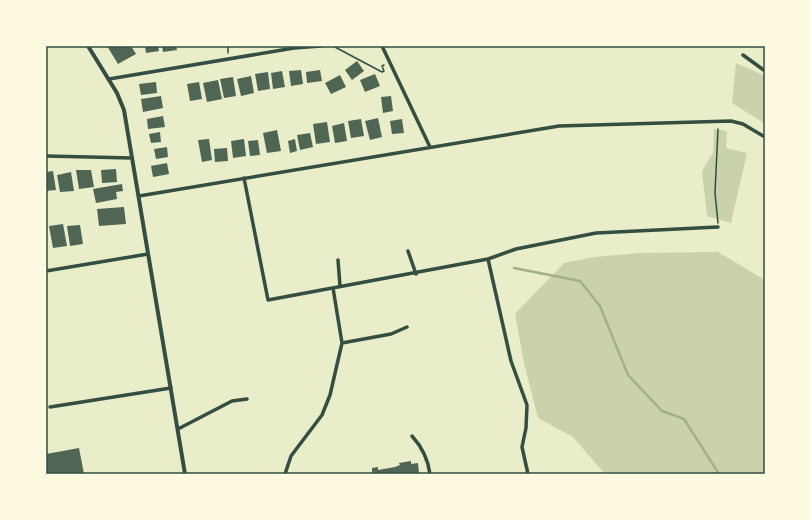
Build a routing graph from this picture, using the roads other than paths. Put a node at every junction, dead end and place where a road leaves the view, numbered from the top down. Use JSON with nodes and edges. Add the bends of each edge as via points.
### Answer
{"nodes":[{"id":1,"x":88,"y":46,"type":"edge"},
{"id":2,"x":322,"y":46,"type":"edge"},
{"id":3,"x":382,"y":46,"type":"edge"},
{"id":4,"x":294,"y":47,"type":"edge"},
{"id":5,"x":743,"y":55,"type":"dead end"},
{"id":6,"x":765,"y":71,"type":"edge"},
{"id":7,"x":109,"y":79,"type":"junction"},
{"id":8,"x":765,"y":137,"type":"edge"},
{"id":9,"x":430,"y":147,"type":"junction"},
{"id":10,"x":46,"y":156,"type":"edge"},
{"id":11,"x":132,"y":158,"type":"junction"},
{"id":12,"x":244,"y":178,"type":"junction"},
{"id":13,"x":139,"y":196,"type":"junction"},
{"id":14,"x":718,"y":227,"type":"road end"},
{"id":15,"x":408,"y":251,"type":"dead end"},
{"id":16,"x":148,"y":254,"type":"junction"},
{"id":17,"x":488,"y":259,"type":"junction"},
{"id":18,"x":338,"y":260,"type":"dead end"},
{"id":19,"x":46,"y":271,"type":"edge"},
{"id":20,"x":416,"y":274,"type":"junction"},
{"id":21,"x":340,"y":286,"type":"junction"},
{"id":22,"x":333,"y":288,"type":"junction"},
{"id":23,"x":407,"y":327,"type":"dead end"},
{"id":24,"x":342,"y":343,"type":"junction"},
{"id":25,"x":171,"y":388,"type":"junction"},
{"id":26,"x":247,"y":399,"type":"dead end"},
{"id":27,"x":50,"y":407,"type":"dead end"},
{"id":28,"x":178,"y":430,"type":"junction"},
{"id":29,"x":412,"y":436,"type":"dead end"},
{"id":30,"x":185,"y":474,"type":"edge"},
{"id":31,"x":285,"y":474,"type":"edge"},
{"id":32,"x":430,"y":474,"type":"edge"},
{"id":33,"x":528,"y":474,"type":"edge"}],
"edges":[{"from":1,"to":7,"type":"street"},
{"from":2,"to":4,"type":"street"},
{"from":3,"to":9,"type":"street"},
{"from":4,"to":7,"type":"street"},
{"from":5,"to":6,"type":"street"},
{"from":7,"to":11,"type":"street","via":[[124,110]]},
{"from":8,"to":9,"type":"street","via":[[743,124],[731,121],[625,123],[559,126]]},
{"from":9,"to":12,"type":"street"},
{"from":10,"to":11,"type":"street"},
{"from":11,"to":13,"type":"street"},
{"from":12,"to":13,"type":"street"},
{"from":12,"to":22,"type":"street","via":[[268,300]]},
{"from":13,"to":16,"type":"street"},
{"from":14,"to":17,"type":"street","via":[[596,233],[516,249]]},
{"from":15,"to":20,"type":"street"},
{"from":16,"to":19,"type":"street"},
{"from":16,"to":25,"type":"street"},
{"from":17,"to":20,"type":"street"},
{"from":17,"to":33,"type":"street","via":[[507,347],[527,406],[522,447]]},
{"from":18,"to":21,"type":"street"},
{"from":20,"to":21,"type":"street"},
{"from":21,"to":22,"type":"street"},
{"from":22,"to":24,"type":"street"},
{"from":23,"to":24,"type":"street","via":[[391,334]]},
{"from":24,"to":31,"type":"street","via":[[325,409],[291,456]]},
{"from":25,"to":27,"type":"street"},
{"from":25,"to":28,"type":"street"},
{"from":26,"to":28,"type":"street","via":[[232,401]]},
{"from":28,"to":30,"type":"street"},
{"from":29,"to":32,"type":"street","via":[[420,445]]}]}
